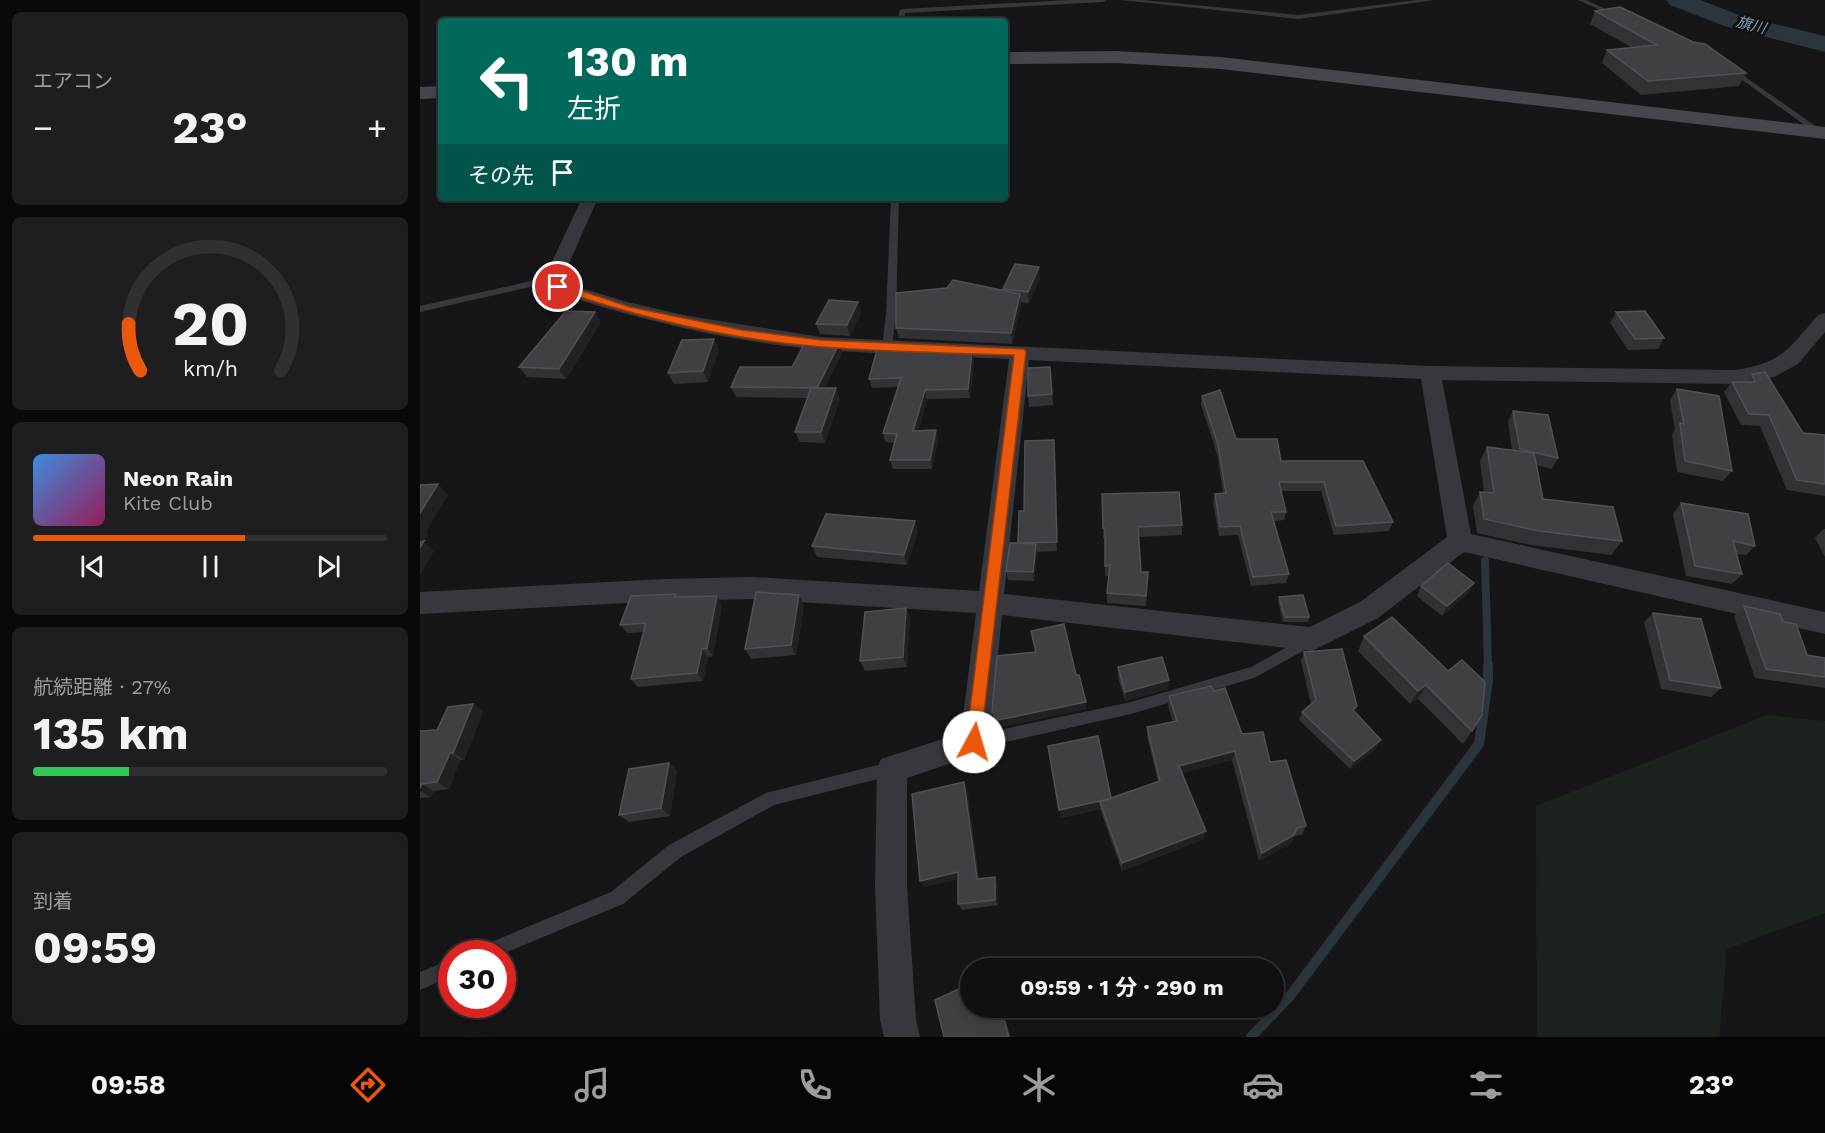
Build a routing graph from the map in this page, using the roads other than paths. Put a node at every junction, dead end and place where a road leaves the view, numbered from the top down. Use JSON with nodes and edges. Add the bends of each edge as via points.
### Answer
{"nodes":[{"id":1,"x":1103,"y":0,"type":"edge"},
{"id":2,"x":1124,"y":0,"type":"edge"},
{"id":3,"x":1431,"y":0,"type":"edge"},
{"id":4,"x":1581,"y":0,"type":"edge"},
{"id":5,"x":901,"y":18,"type":"edge"},
{"id":6,"x":1628,"y":20,"type":"edge"},
{"id":7,"x":1008,"y":58,"type":"edge"},
{"id":8,"x":1727,"y":67,"type":"edge"},
{"id":9,"x":438,"y":92,"type":"edge"},
{"id":10,"x":420,"y":93,"type":"edge"},
{"id":11,"x":1822,"y":133,"type":"edge"},
{"id":12,"x":589,"y":201,"type":"edge"},
{"id":13,"x":895,"y":201,"type":"edge"},
{"id":14,"x":553,"y":279,"type":"junction"},
{"id":15,"x":420,"y":309,"type":"edge"},
{"id":16,"x":1825,"y":319,"type":"edge"},
{"id":17,"x":887,"y":347,"type":"junction"},
{"id":18,"x":1020,"y":352,"type":"junction"},
{"id":19,"x":1430,"y":373,"type":"junction"},
{"id":20,"x":1460,"y":541,"type":"junction"},
{"id":21,"x":420,"y":603,"type":"edge"},
{"id":22,"x":990,"y":603,"type":"junction"},
{"id":23,"x":1825,"y":623,"type":"edge"},
{"id":24,"x":1312,"y":639,"type":"junction"},
{"id":25,"x":974,"y":742,"type":"junction"},
{"id":26,"x":892,"y":769,"type":"junction"},
{"id":27,"x":516,"y":940,"type":"edge"},
{"id":28,"x":438,"y":973,"type":"edge"},
{"id":29,"x":420,"y":981,"type":"edge"},
{"id":30,"x":902,"y":1037,"type":"edge"}],
"edges":[{"from":1,"to":5,"type":"lane","via":[[902,11]]},
{"from":2,"to":3,"type":"lane","via":[[1299,17]]},
{"from":4,"to":6,"type":"lane"},
{"from":7,"to":11,"type":"street","via":[[1116,57],[1221,63]]},
{"from":8,"to":11,"type":"lane"},
{"from":9,"to":10,"type":"street"},
{"from":12,"to":14,"type":"street"},
{"from":13,"to":17,"type":"lane"},
{"from":14,"to":15,"type":"lane"},
{"from":14,"to":17,"type":"street","via":[[558,287],[627,309],[742,333]]},
{"from":16,"to":19,"type":"street","via":[[1791,359],[1767,372],[1736,377]]},
{"from":17,"to":18,"type":"street"},
{"from":18,"to":19,"type":"street"},
{"from":18,"to":22,"type":"street"},
{"from":19,"to":20,"type":"street"},
{"from":20,"to":23,"type":"street"},
{"from":20,"to":24,"type":"street","via":[[1369,610]]},
{"from":21,"to":22,"type":"street","via":[[752,588]]},
{"from":22,"to":24,"type":"street"},
{"from":22,"to":25,"type":"street"},
{"from":24,"to":25,"type":"lane","via":[[1254,672],[1131,708]]},
{"from":25,"to":26,"type":"street"},
{"from":26,"to":27,"type":"lane","via":[[771,798],[675,851],[617,898]]},
{"from":26,"to":30,"type":"street","via":[[891,886]]},
{"from":28,"to":29,"type":"lane"}]}
